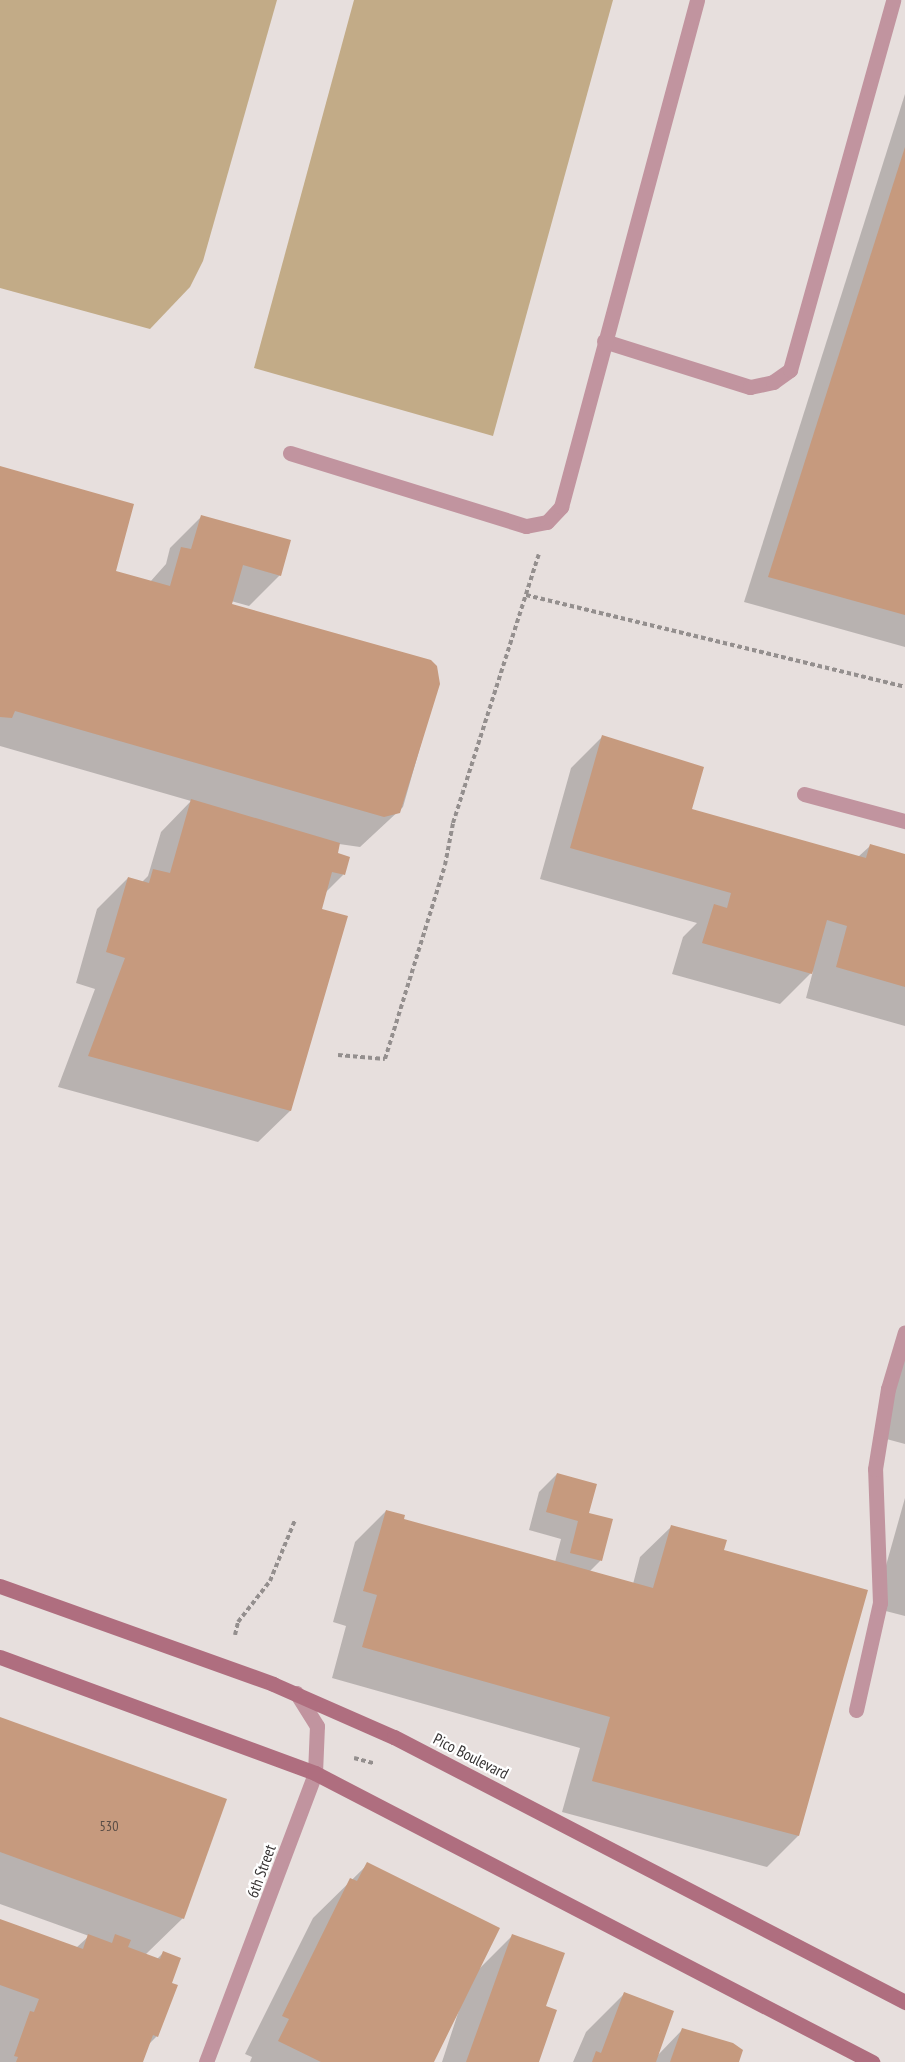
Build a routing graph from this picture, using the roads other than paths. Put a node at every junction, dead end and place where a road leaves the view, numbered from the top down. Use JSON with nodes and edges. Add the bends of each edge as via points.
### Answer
{"nodes":[{"id":1,"x":697,"y":0,"type":"edge"},
{"id":2,"x":893,"y":0,"type":"edge"},
{"id":3,"x":604,"y":341,"type":"junction"},
{"id":4,"x":290,"y":453,"type":"dead end"},
{"id":5,"x":804,"y":794,"type":"dead end"},
{"id":6,"x":905,"y":821,"type":"edge"},
{"id":7,"x":905,"y":1332,"type":"edge"},
{"id":8,"x":0,"y":1586,"type":"edge"},
{"id":9,"x":0,"y":1657,"type":"edge"},
{"id":10,"x":296,"y":1693,"type":"junction"},
{"id":11,"x":856,"y":1710,"type":"dead end"},
{"id":12,"x":315,"y":1773,"type":"junction"},
{"id":13,"x":905,"y":1992,"type":"edge"},
{"id":14,"x":888,"y":1994,"type":"junction"},
{"id":15,"x":905,"y":2002,"type":"edge"},
{"id":16,"x":206,"y":2062,"type":"edge"},
{"id":17,"x":872,"y":2062,"type":"edge"}],
"edges":[{"from":1,"to":3,"type":"street"},
{"from":2,"to":3,"type":"street","via":[[790,370],[773,382],[750,387]]},
{"from":3,"to":4,"type":"street","via":[[561,507],[547,522],[526,526]]},
{"from":5,"to":6,"type":"street"},
{"from":7,"to":11,"type":"street","via":[[888,1389],[875,1469],[880,1603]]},
{"from":8,"to":10,"type":"main road","name":"Pico Boulevard"},
{"from":9,"to":12,"type":"main road"},
{"from":10,"to":12,"type":"street","name":"6th Street","via":[[317,1726]]},
{"from":10,"to":14,"type":"main road","name":"Pico Boulevard","via":[[416,1748]]},
{"from":12,"to":16,"type":"street","name":"6th Street"},
{"from":12,"to":17,"type":"main road"},
{"from":13,"to":14,"type":"street"},
{"from":14,"to":15,"type":"main road","name":"Pico Boulevard"}]}
